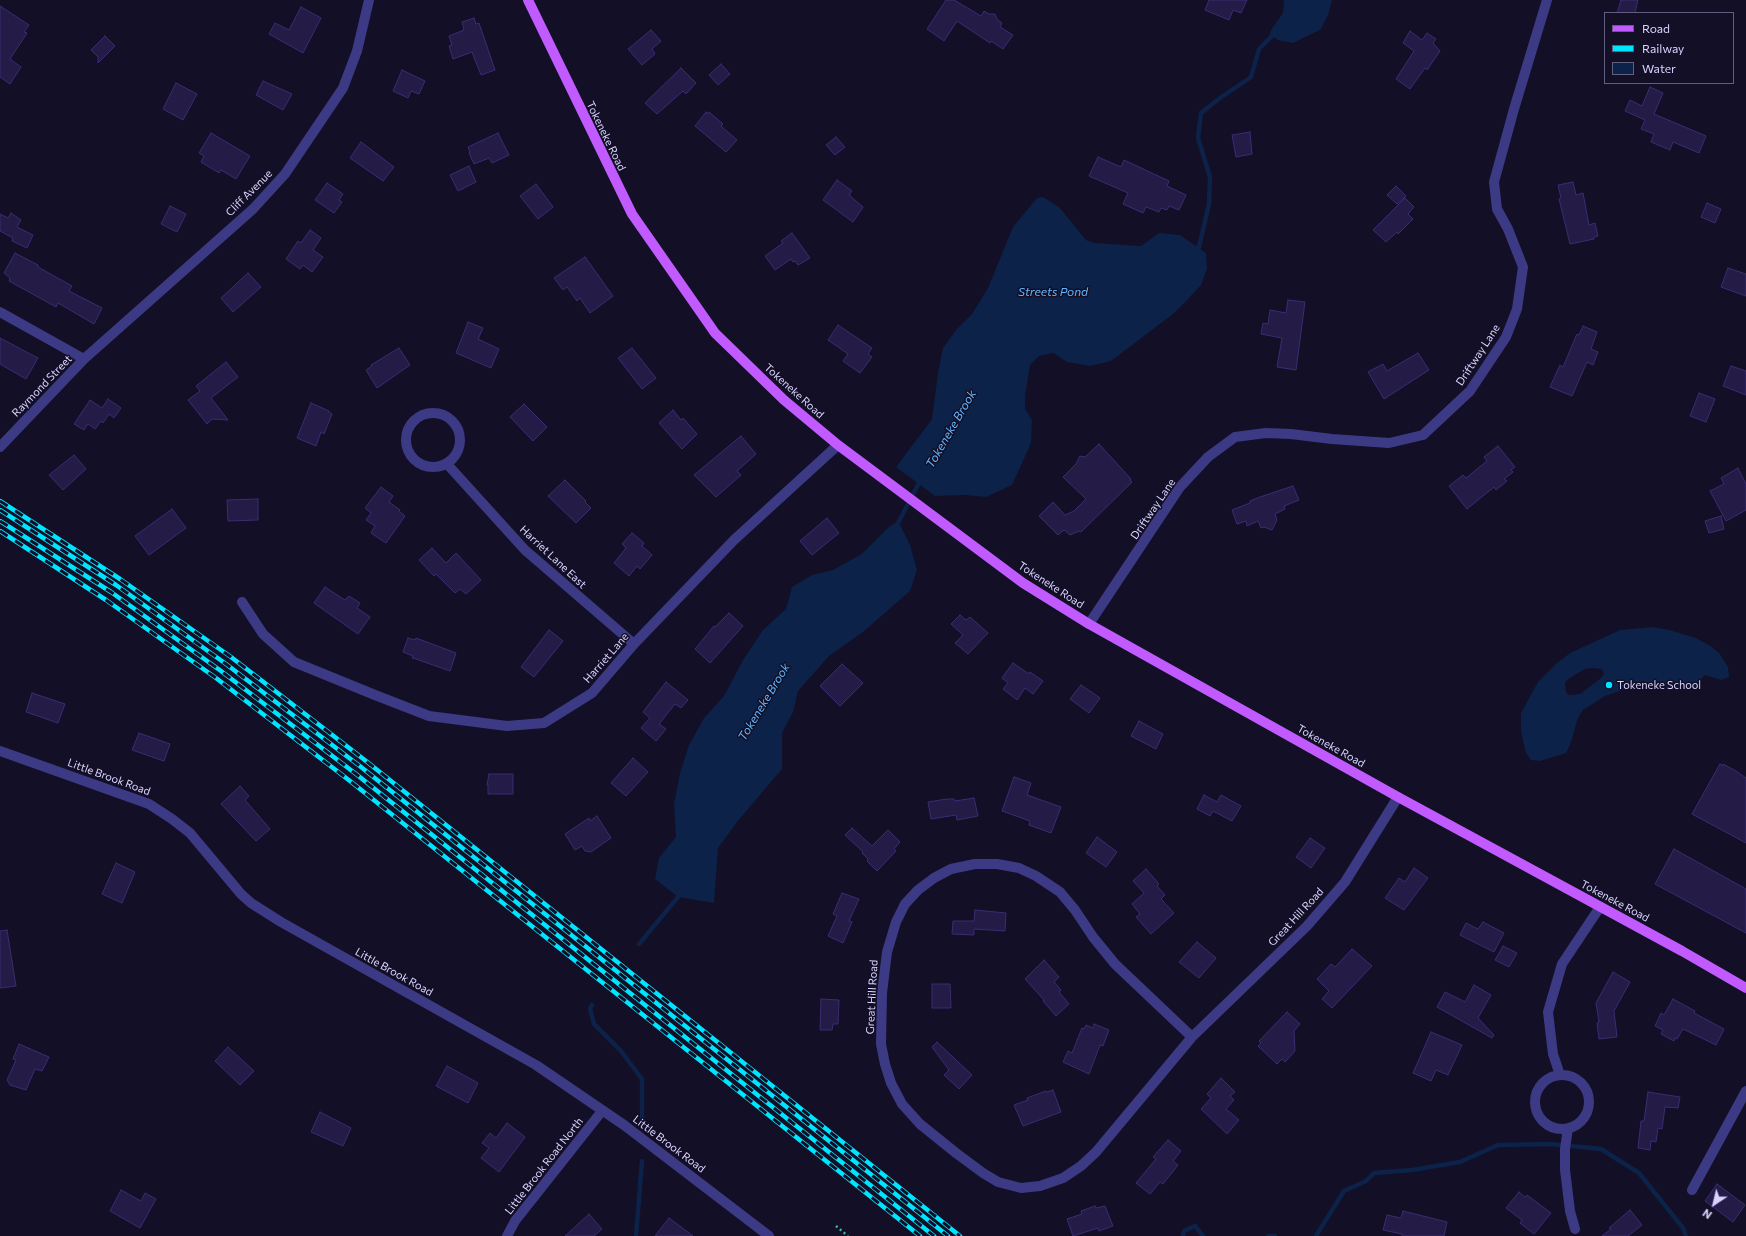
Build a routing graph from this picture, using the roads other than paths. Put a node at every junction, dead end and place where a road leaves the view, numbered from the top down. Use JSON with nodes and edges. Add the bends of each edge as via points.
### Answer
{"nodes":[{"id":1,"x":369,"y":0,"type":"edge"},
{"id":2,"x":528,"y":0,"type":"edge"},
{"id":3,"x":1547,"y":0,"type":"edge"},
{"id":4,"x":0,"y":312,"type":"edge"},
{"id":5,"x":84,"y":359,"type":"junction"},
{"id":6,"x":838,"y":445,"type":"junction"},
{"id":7,"x":0,"y":447,"type":"edge"},
{"id":8,"x":447,"y":464,"type":"junction"},
{"id":9,"x":242,"y":602,"type":"dead end"},
{"id":10,"x":1089,"y":624,"type":"junction"},
{"id":11,"x":634,"y":644,"type":"junction"},
{"id":12,"x":0,"y":751,"type":"edge"},
{"id":13,"x":1398,"y":797,"type":"junction"},
{"id":14,"x":1600,"y":907,"type":"junction"},
{"id":15,"x":1746,"y":988,"type":"edge"},
{"id":16,"x":1192,"y":1037,"type":"junction"},
{"id":17,"x":1560,"y":1075,"type":"junction"},
{"id":18,"x":1746,"y":1091,"type":"edge"},
{"id":19,"x":602,"y":1111,"type":"junction"},
{"id":20,"x":1567,"y":1132,"type":"junction"},
{"id":21,"x":1692,"y":1190,"type":"dead end"},
{"id":22,"x":1575,"y":1229,"type":"dead end"},
{"id":23,"x":507,"y":1236,"type":"edge"},
{"id":24,"x":769,"y":1236,"type":"edge"}],
"edges":[{"from":1,"to":5,"type":"street","name":"Cliff Avenue","via":[[357,51],[342,88],[285,174],[253,209]]},
{"from":2,"to":6,"type":"main road","name":"Tokeneke Road","via":[[632,214],[716,333],[784,400]]},
{"from":3,"to":10,"type":"street","name":"Driftway Lane","via":[[1494,182],[1497,208],[1523,267],[1516,309],[1506,337],[1470,391],[1423,435],[1389,443],[1291,434],[1235,438],[1208,457],[1180,488]]},
{"from":4,"to":5,"type":"street","name":"Raymond Street"},
{"from":5,"to":7,"type":"street","name":"Raymond Street"},
{"from":6,"to":10,"type":"main road","name":"Tokeneke Road","via":[[1024,583]]},
{"from":6,"to":11,"type":"street","name":"Harriet Lane","via":[[734,540]]},
{"from":8,"to":8,"type":"street","via":[[459,447],[456,426],[439,414],[418,417],[410,424],[406,434],[409,454],[416,462],[426,467]]},
{"from":8,"to":11,"type":"street","name":"Harriet Lane East","via":[[525,550]]},
{"from":9,"to":11,"type":"street","name":"Harriet Lane","via":[[263,634],[294,662],[429,716],[507,726],[544,723],[592,693]]},
{"from":10,"to":13,"type":"main road","name":"Tokeneke Road"},
{"from":12,"to":19,"type":"street","name":"Little Brook Road","via":[[149,804],[190,833],[251,903],[536,1065]]},
{"from":13,"to":14,"type":"main road","name":"Tokeneke Road"},
{"from":13,"to":16,"type":"street","name":"Great Hill Road","via":[[1340,887],[1307,926]]},
{"from":14,"to":15,"type":"main road","name":"Tokeneke Road"},
{"from":14,"to":17,"type":"street","via":[[1562,964],[1548,1012],[1553,1054]]},
{"from":16,"to":16,"type":"street","name":"Great Hill Road","via":[[1096,1152],[1081,1166],[1063,1178],[1040,1186],[1021,1188],[998,1182],[961,1157],[920,1124],[902,1104],[891,1083],[881,1044],[882,993],[887,952],[896,922],[905,904],[918,890],[951,869],[975,864],[1019,868],[1060,892],[1115,964]]},
{"from":17,"to":20,"type":"street","via":[[1571,1076],[1580,1082],[1589,1100],[1582,1120]]},
{"from":17,"to":20,"type":"street","via":[[1550,1077],[1541,1084],[1536,1093],[1535,1103],[1544,1122]]},
{"from":18,"to":21,"type":"street"},
{"from":19,"to":23,"type":"street","name":"Little Brook Road North","via":[[515,1221]]},
{"from":19,"to":24,"type":"street","name":"Little Brook Road"},
{"from":20,"to":22,"type":"street","via":[[1566,1177]]}]}
